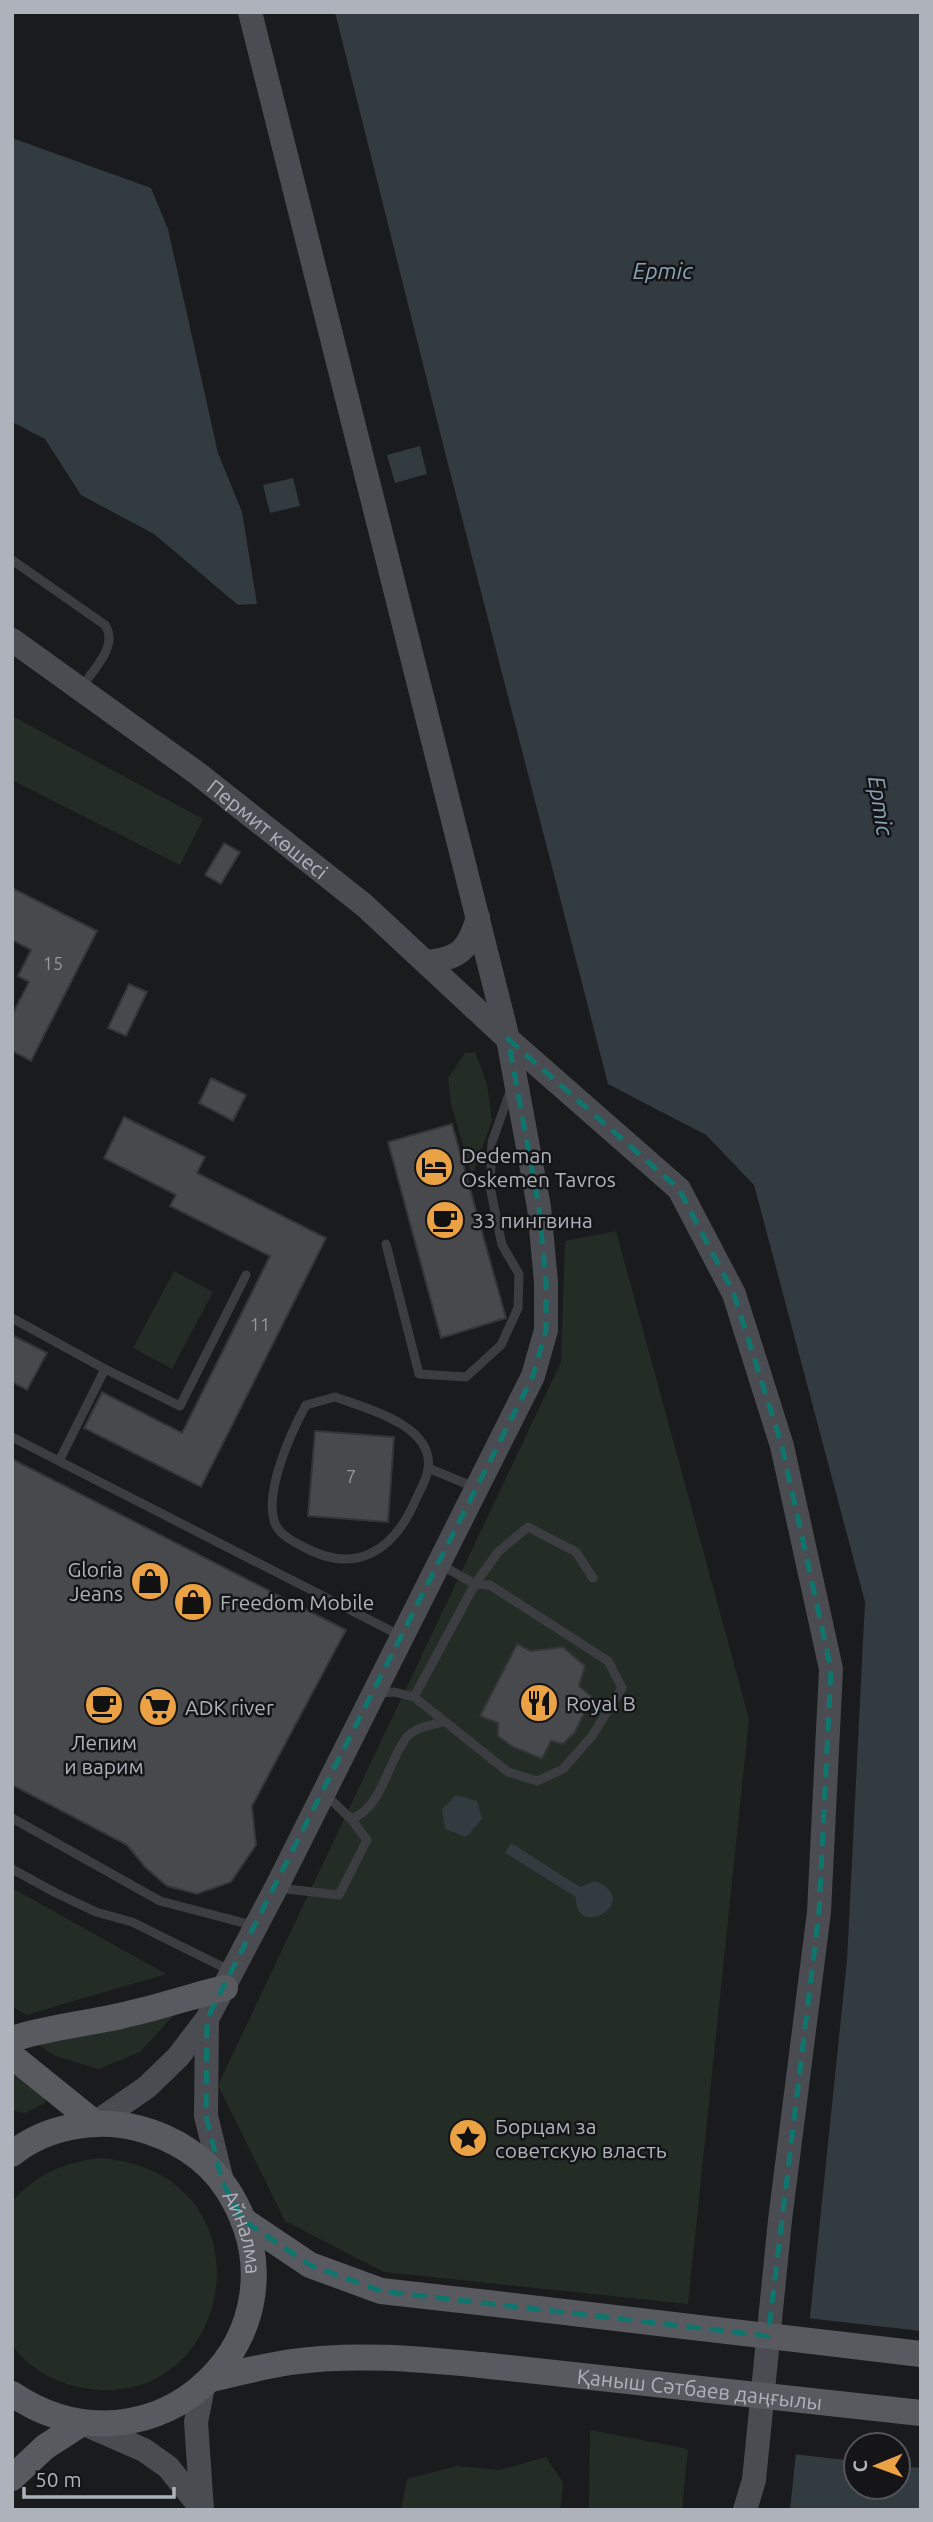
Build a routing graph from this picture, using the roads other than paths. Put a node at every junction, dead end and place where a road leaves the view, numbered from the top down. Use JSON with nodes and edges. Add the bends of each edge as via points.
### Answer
{"nodes":[{"id":1,"x":250,"y":12,"type":"edge"},
{"id":2,"x":12,"y":560,"type":"edge"},
{"id":3,"x":12,"y":640,"type":"edge"},
{"id":4,"x":81,"y":688,"type":"junction"},
{"id":5,"x":478,"y":916,"type":"junction"},
{"id":6,"x":426,"y":962,"type":"junction"},
{"id":7,"x":508,"y":1039,"type":"junction"},
{"id":8,"x":516,"y":1074,"type":"junction"},
{"id":9,"x":386,"y":1244,"type":"dead end"},
{"id":10,"x":246,"y":1275,"type":"dead end"},
{"id":11,"x":12,"y":1318,"type":"edge"},
{"id":12,"x":105,"y":1369,"type":"junction"},
{"id":13,"x":12,"y":1437,"type":"edge"},
{"id":14,"x":59,"y":1461,"type":"junction"},
{"id":15,"x":428,"y":1468,"type":"junction"},
{"id":16,"x":476,"y":1487,"type":"junction"},
{"id":17,"x":438,"y":1563,"type":"junction"},
{"id":18,"x":593,"y":1578,"type":"dead end"},
{"id":19,"x":475,"y":1584,"type":"junction"},
{"id":20,"x":403,"y":1637,"type":"junction"},
{"id":21,"x":374,"y":1694,"type":"junction"},
{"id":22,"x":414,"y":1697,"type":"junction"},
{"id":23,"x":443,"y":1723,"type":"junction"},
{"id":24,"x":324,"y":1793,"type":"junction"},
{"id":25,"x":12,"y":1818,"type":"edge"},
{"id":26,"x":351,"y":1819,"type":"junction"},
{"id":27,"x":12,"y":1869,"type":"edge"},
{"id":28,"x":276,"y":1888,"type":"junction"},
{"id":29,"x":257,"y":1926,"type":"junction"},
{"id":30,"x":229,"y":1980,"type":"junction"},
{"id":31,"x":207,"y":2020,"type":"junction"},
{"id":32,"x":12,"y":2039,"type":"edge"},
{"id":33,"x":12,"y":2056,"type":"edge"},
{"id":34,"x":96,"y":2123,"type":"junction"},
{"id":35,"x":12,"y":2154,"type":"edge"},
{"id":36,"x":222,"y":2181,"type":"junction"},
{"id":37,"x":243,"y":2220,"type":"junction"},
{"id":38,"x":921,"y":2354,"type":"edge"},
{"id":39,"x":207,"y":2383,"type":"junction"},
{"id":40,"x":12,"y":2394,"type":"edge"},
{"id":41,"x":921,"y":2413,"type":"edge"},
{"id":42,"x":82,"y":2423,"type":"junction"},
{"id":43,"x":12,"y":2478,"type":"edge"},
{"id":44,"x":202,"y":2509,"type":"edge"},
{"id":45,"x":745,"y":2510,"type":"edge"}],
"edges":[{"from":1,"to":5,"type":"main road"},
{"from":2,"to":4,"type":"lane","via":[[106,625],[109,646]]},
{"from":3,"to":4,"type":"main road","name":"Пермит көшесі"},
{"from":4,"to":6,"type":"main road","name":"Пермит көшесі","via":[[364,905]]},
{"from":5,"to":6,"type":"main road","via":[[471,943],[452,958]]},
{"from":5,"to":7,"type":"main road"},
{"from":6,"to":7,"type":"main road","name":"Пермит көшесі"},
{"from":7,"to":8,"type":"main road"},
{"from":7,"to":45,"type":"main road","name":"Пермит көшесі","via":[[679,1189],[734,1294],[782,1446],[831,1669],[819,1912],[780,2220],[754,2480]]},
{"from":8,"to":9,"type":"lane","via":[[492,1142],[490,1187],[502,1245],[519,1274],[518,1308],[501,1345],[466,1377],[419,1374]]},
{"from":8,"to":16,"type":"main road","via":[[539,1207],[546,1330],[533,1376]]},
{"from":10,"to":12,"type":"lane","via":[[180,1406]]},
{"from":11,"to":12,"type":"lane"},
{"from":12,"to":14,"type":"lane"},
{"from":13,"to":14,"type":"lane"},
{"from":14,"to":20,"type":"lane"},
{"from":15,"to":15,"type":"lane","via":[[420,1441],[400,1422],[335,1397],[306,1405],[289,1435],[275,1479],[273,1519],[280,1532],[323,1558],[373,1554],[388,1544],[408,1518]]},
{"from":15,"to":16,"type":"lane"},
{"from":16,"to":17,"type":"main road"},
{"from":17,"to":19,"type":"lane"},
{"from":17,"to":20,"type":"main road"},
{"from":18,"to":19,"type":"lane","via":[[576,1552],[528,1527],[498,1552]]},
{"from":19,"to":22,"type":"lane"},
{"from":19,"to":23,"type":"lane","via":[[490,1585],[608,1661],[622,1688],[592,1736],[563,1769],[537,1781],[508,1772]]},
{"from":20,"to":21,"type":"main road"},
{"from":21,"to":22,"type":"lane"},
{"from":21,"to":24,"type":"main road"},
{"from":22,"to":23,"type":"lane"},
{"from":23,"to":26,"type":"lane","via":[[422,1727],[408,1736],[369,1807]]},
{"from":24,"to":26,"type":"lane"},
{"from":24,"to":28,"type":"main road"},
{"from":25,"to":29,"type":"lane","via":[[160,1901]]},
{"from":26,"to":28,"type":"lane","via":[[367,1840],[339,1895]]},
{"from":27,"to":30,"type":"lane","via":[[76,1903],[132,1922]]},
{"from":28,"to":29,"type":"main road"},
{"from":29,"to":30,"type":"main road"},
{"from":30,"to":31,"type":"main road"},
{"from":30,"to":32,"type":"main road","via":[[168,2005],[50,2027]]},
{"from":31,"to":34,"type":"main road","via":[[147,2087]]},
{"from":31,"to":36,"type":"main road","via":[[206,2116]]},
{"from":33,"to":34,"type":"main road"},
{"from":34,"to":35,"type":"main road","name":"Айналма","via":[[41,2136]]},
{"from":34,"to":36,"type":"main road","name":"Айналма","via":[[152,2132],[202,2160]]},
{"from":36,"to":37,"type":"main road","name":"Айналма"},
{"from":37,"to":38,"type":"main road","bridge":true,"via":[[310,2265],[381,2291]]},
{"from":37,"to":39,"type":"main road","name":"Айналма","via":[[252,2253],[253,2287],[246,2321],[232,2352]]},
{"from":39,"to":41,"type":"main road","name":"Қаныш Сәтбаев даңғылы","bridge":true,"via":[[289,2362],[396,2357]]},
{"from":39,"to":42,"type":"main road","name":"Айналма","via":[[176,2406],[146,2419]]},
{"from":39,"to":44,"type":"main road","via":[[196,2422]]},
{"from":40,"to":42,"type":"main road","name":"Айналма","via":[[55,2417]]},
{"from":42,"to":43,"type":"main road","via":[[45,2447]]},
{"from":42,"to":44,"type":"main road","via":[[144,2450],[168,2467]]}]}
